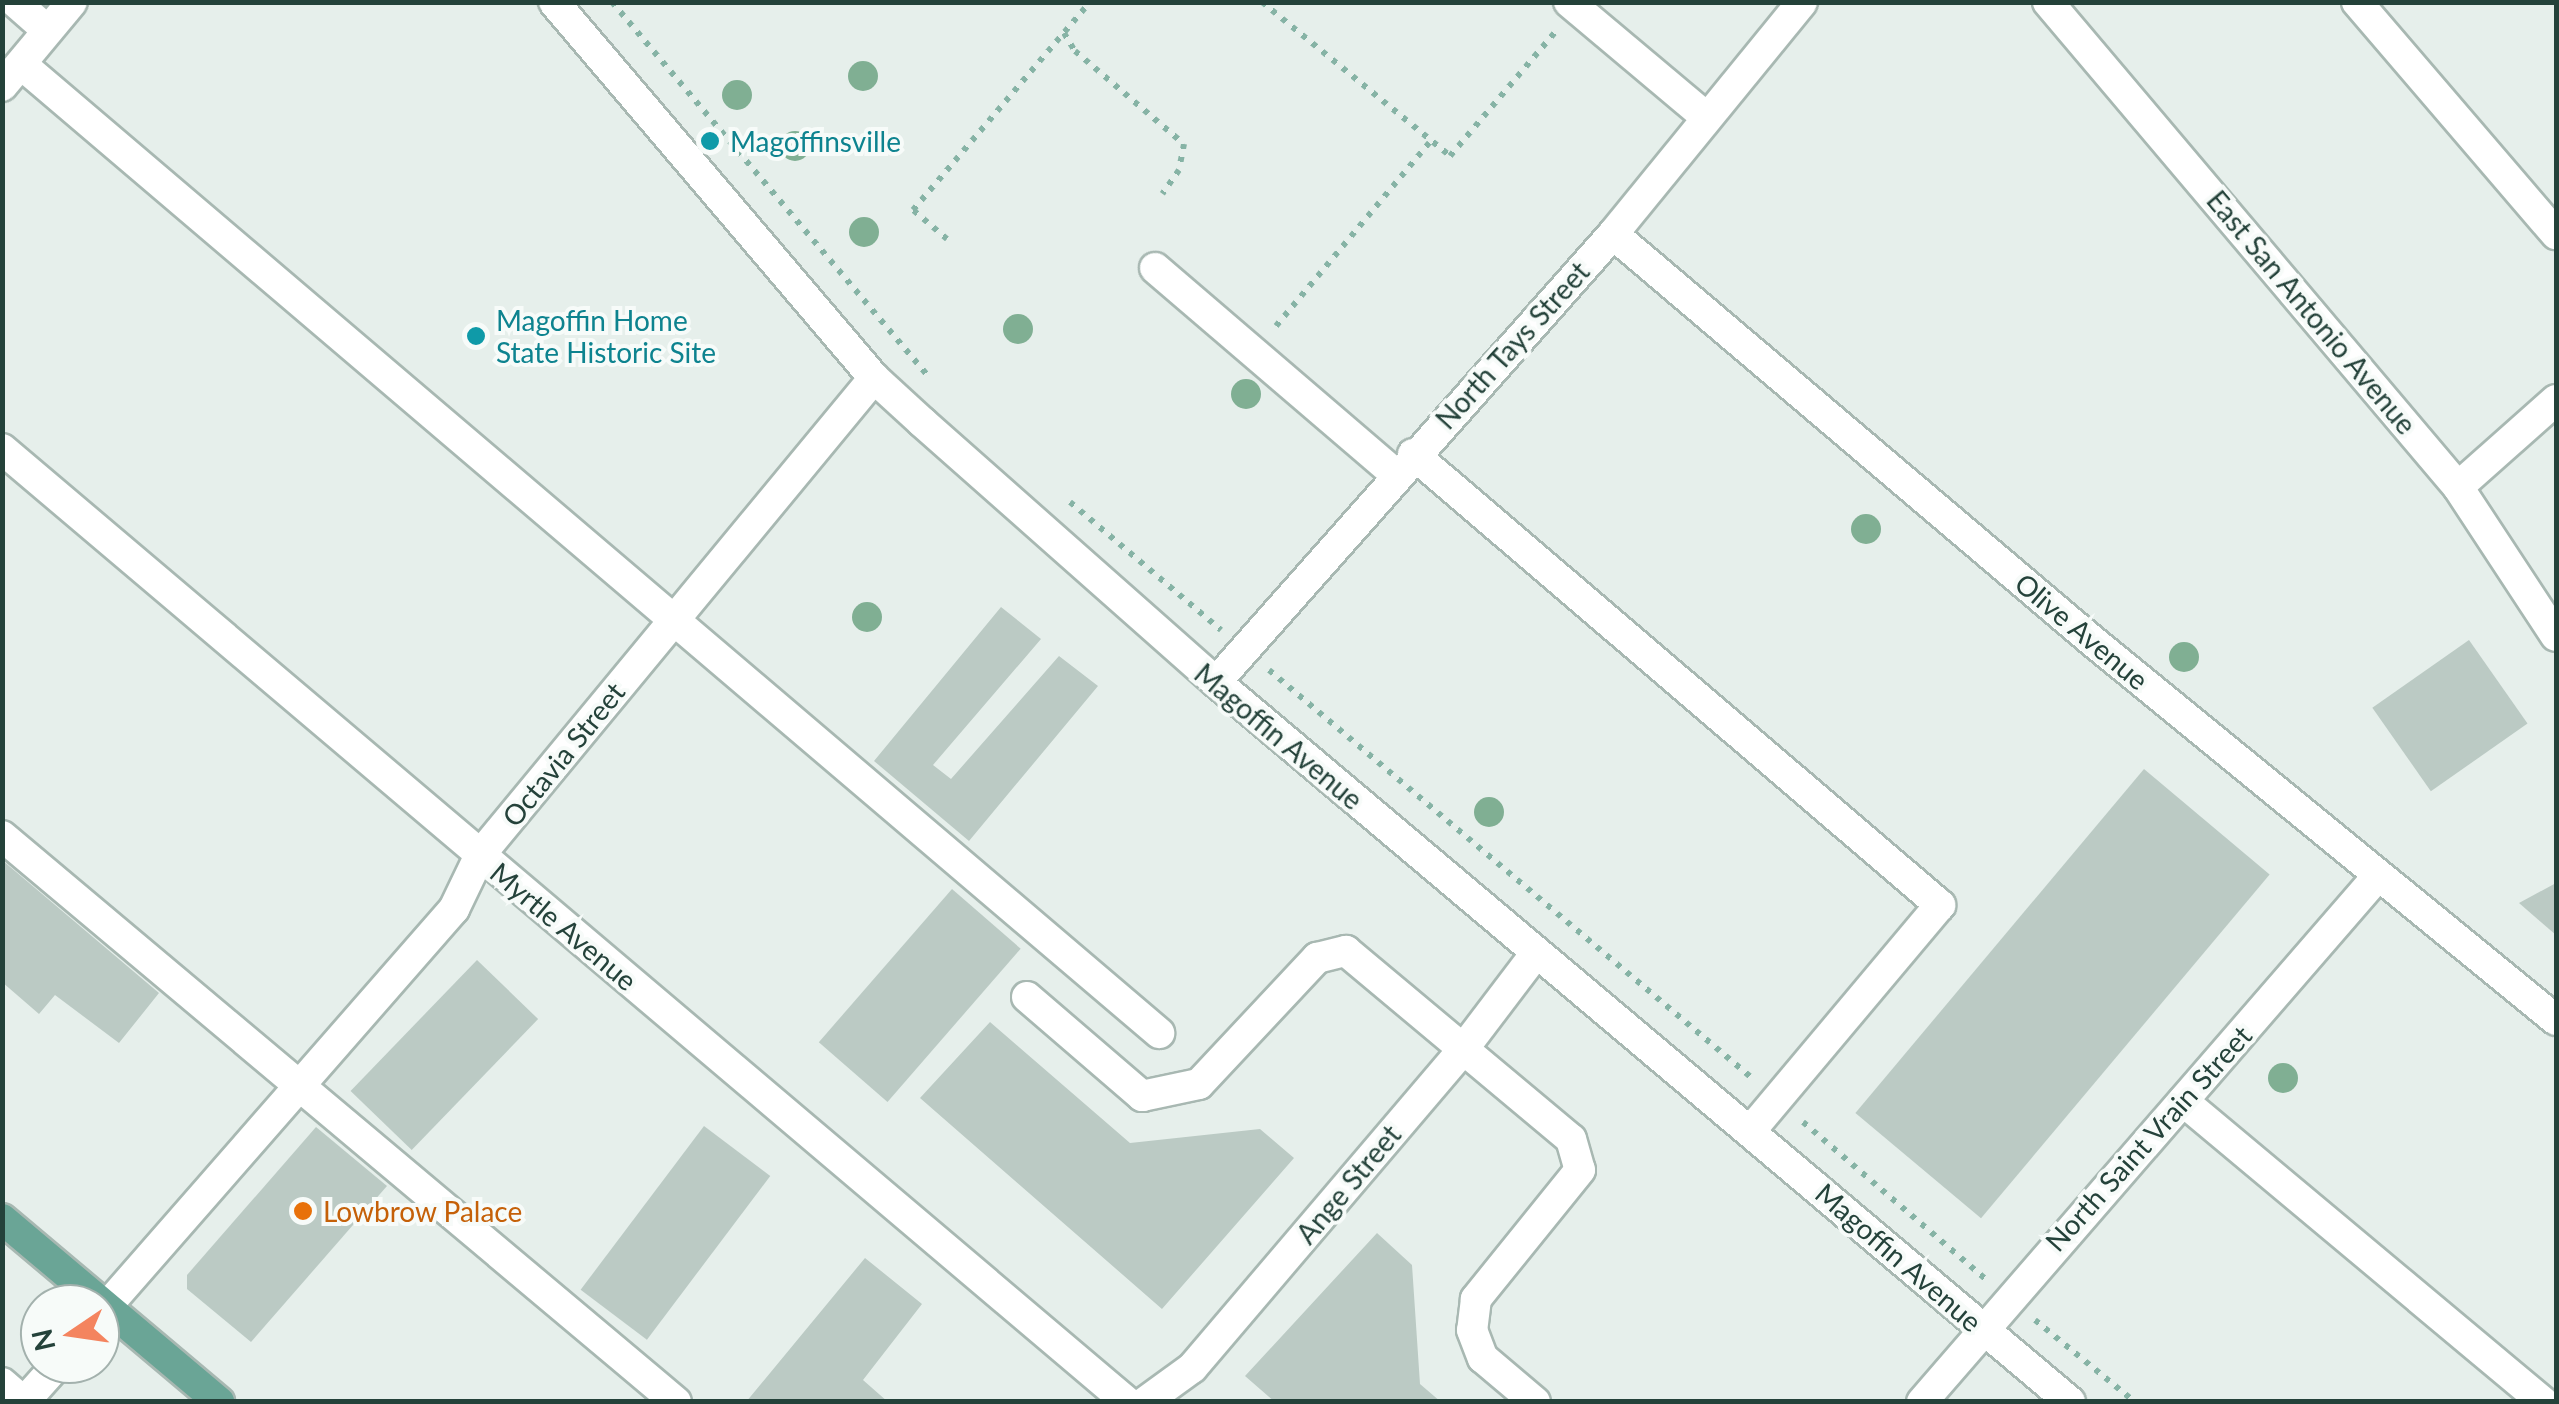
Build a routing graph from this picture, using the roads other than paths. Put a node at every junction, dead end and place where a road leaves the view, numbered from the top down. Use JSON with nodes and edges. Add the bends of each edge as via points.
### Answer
{"nodes":[{"id":1,"x":15,"y":2,"type":"edge"},
{"id":2,"x":72,"y":2,"type":"edge"},
{"id":3,"x":554,"y":2,"type":"edge"},
{"id":4,"x":1802,"y":2,"type":"edge"},
{"id":5,"x":2048,"y":2,"type":"edge"},
{"id":6,"x":2357,"y":2,"type":"edge"},
{"id":7,"x":1564,"y":15,"type":"edge"},
{"id":8,"x":47,"y":30,"type":"junction"},
{"id":9,"x":12,"y":75,"type":"edge"},
{"id":10,"x":1706,"y":118,"type":"junction"},
{"id":11,"x":1613,"y":234,"type":"junction"},
{"id":12,"x":2556,"y":234,"type":"edge"},
{"id":13,"x":1155,"y":268,"type":"dead end"},
{"id":14,"x":874,"y":378,"type":"junction"},
{"id":15,"x":2556,"y":400,"type":"edge"},
{"id":16,"x":2,"y":449,"type":"edge"},
{"id":17,"x":1404,"y":464,"type":"junction"},
{"id":18,"x":2458,"y":486,"type":"junction"},
{"id":19,"x":670,"y":622,"type":"junction"},
{"id":20,"x":2556,"y":636,"type":"edge"},
{"id":21,"x":1216,"y":682,"type":"junction"},
{"id":22,"x":2,"y":836,"type":"edge"},
{"id":23,"x":480,"y":855,"type":"junction"},
{"id":24,"x":2378,"y":877,"type":"junction"},
{"id":25,"x":1536,"y":952,"type":"junction"},
{"id":26,"x":1027,"y":997,"type":"dead end"},
{"id":27,"x":2556,"y":1020,"type":"edge"},
{"id":28,"x":1159,"y":1033,"type":"dead end"},
{"id":29,"x":1464,"y":1048,"type":"junction"},
{"id":30,"x":299,"y":1085,"type":"junction"},
{"id":31,"x":2183,"y":1101,"type":"junction"},
{"id":32,"x":1751,"y":1130,"type":"junction"},
{"id":33,"x":2,"y":1219,"type":"edge"},
{"id":34,"x":74,"y":1284,"type":"edge"},
{"id":35,"x":120,"y":1290,"type":"edge"},
{"id":36,"x":120,"y":1323,"type":"edge"},
{"id":37,"x":1982,"y":1330,"type":"junction"},
{"id":38,"x":2,"y":1384,"type":"edge"},
{"id":39,"x":24,"y":1402,"type":"edge"},
{"id":40,"x":219,"y":1402,"type":"edge"},
{"id":41,"x":676,"y":1402,"type":"edge"},
{"id":42,"x":1127,"y":1402,"type":"edge"},
{"id":43,"x":1145,"y":1402,"type":"edge"},
{"id":44,"x":1536,"y":1402,"type":"edge"},
{"id":45,"x":1922,"y":1402,"type":"edge"},
{"id":46,"x":2070,"y":1402,"type":"edge"},
{"id":47,"x":2543,"y":1402,"type":"edge"}],
"edges":[{"from":1,"to":8,"type":"street"},
{"from":2,"to":8,"type":"street"},
{"from":3,"to":14,"type":"street","name":"Magoffin Avenue"},
{"from":4,"to":10,"type":"street","name":"North Tays Street"},
{"from":5,"to":18,"type":"street","name":"East San Antonio Avenue"},
{"from":6,"to":12,"type":"street"},
{"from":7,"to":10,"type":"street"},
{"from":8,"to":9,"type":"street"},
{"from":9,"to":19,"type":"street"},
{"from":10,"to":11,"type":"street","name":"North Tays Street"},
{"from":11,"to":17,"type":"street","name":"North Tays Street"},
{"from":11,"to":24,"type":"street","name":"Olive Avenue"},
{"from":13,"to":17,"type":"street"},
{"from":14,"to":19,"type":"street","name":"Octavia Street"},
{"from":14,"to":21,"type":"street","name":"Magoffin Avenue"},
{"from":15,"to":18,"type":"street"},
{"from":16,"to":23,"type":"street","name":"Myrtle Avenue"},
{"from":17,"to":21,"type":"street","name":"North Tays Street"},
{"from":17,"to":32,"type":"street","via":[[1940,905]]},
{"from":18,"to":20,"type":"street","name":"East San Antonio Avenue"},
{"from":19,"to":23,"type":"street","name":"Octavia Street"},
{"from":19,"to":28,"type":"street"},
{"from":21,"to":25,"type":"street","name":"Magoffin Avenue"},
{"from":22,"to":30,"type":"street"},
{"from":23,"to":30,"type":"street","name":"Octavia Street","via":[[454,909]]},
{"from":23,"to":42,"type":"street","name":"Myrtle Avenue"},
{"from":24,"to":27,"type":"street","name":"Olive Avenue"},
{"from":24,"to":31,"type":"street","name":"North Saint Vrain Street"},
{"from":25,"to":29,"type":"street","name":"Ange Street"},
{"from":25,"to":32,"type":"street","name":"Magoffin Avenue"},
{"from":26,"to":29,"type":"street","via":[[1142,1096],[1199,1084],[1317,958],[1346,951]]},
{"from":29,"to":43,"type":"street","name":"Ange Street","via":[[1192,1368]]},
{"from":29,"to":44,"type":"street","via":[[1571,1139],[1580,1170],[1476,1298],[1472,1330],[1484,1358]]},
{"from":30,"to":35,"type":"street","name":"Octavia Street"},
{"from":30,"to":41,"type":"street"},
{"from":31,"to":37,"type":"street","name":"North Saint Vrain Street"},
{"from":31,"to":47,"type":"street"},
{"from":32,"to":37,"type":"street","name":"Magoffin Avenue"},
{"from":33,"to":34,"type":"main road"},
{"from":36,"to":40,"type":"main road"},
{"from":37,"to":45,"type":"street","name":"North Saint Vrain Street"},
{"from":37,"to":46,"type":"street","name":"Magoffin Avenue"},
{"from":38,"to":39,"type":"street"}]}
